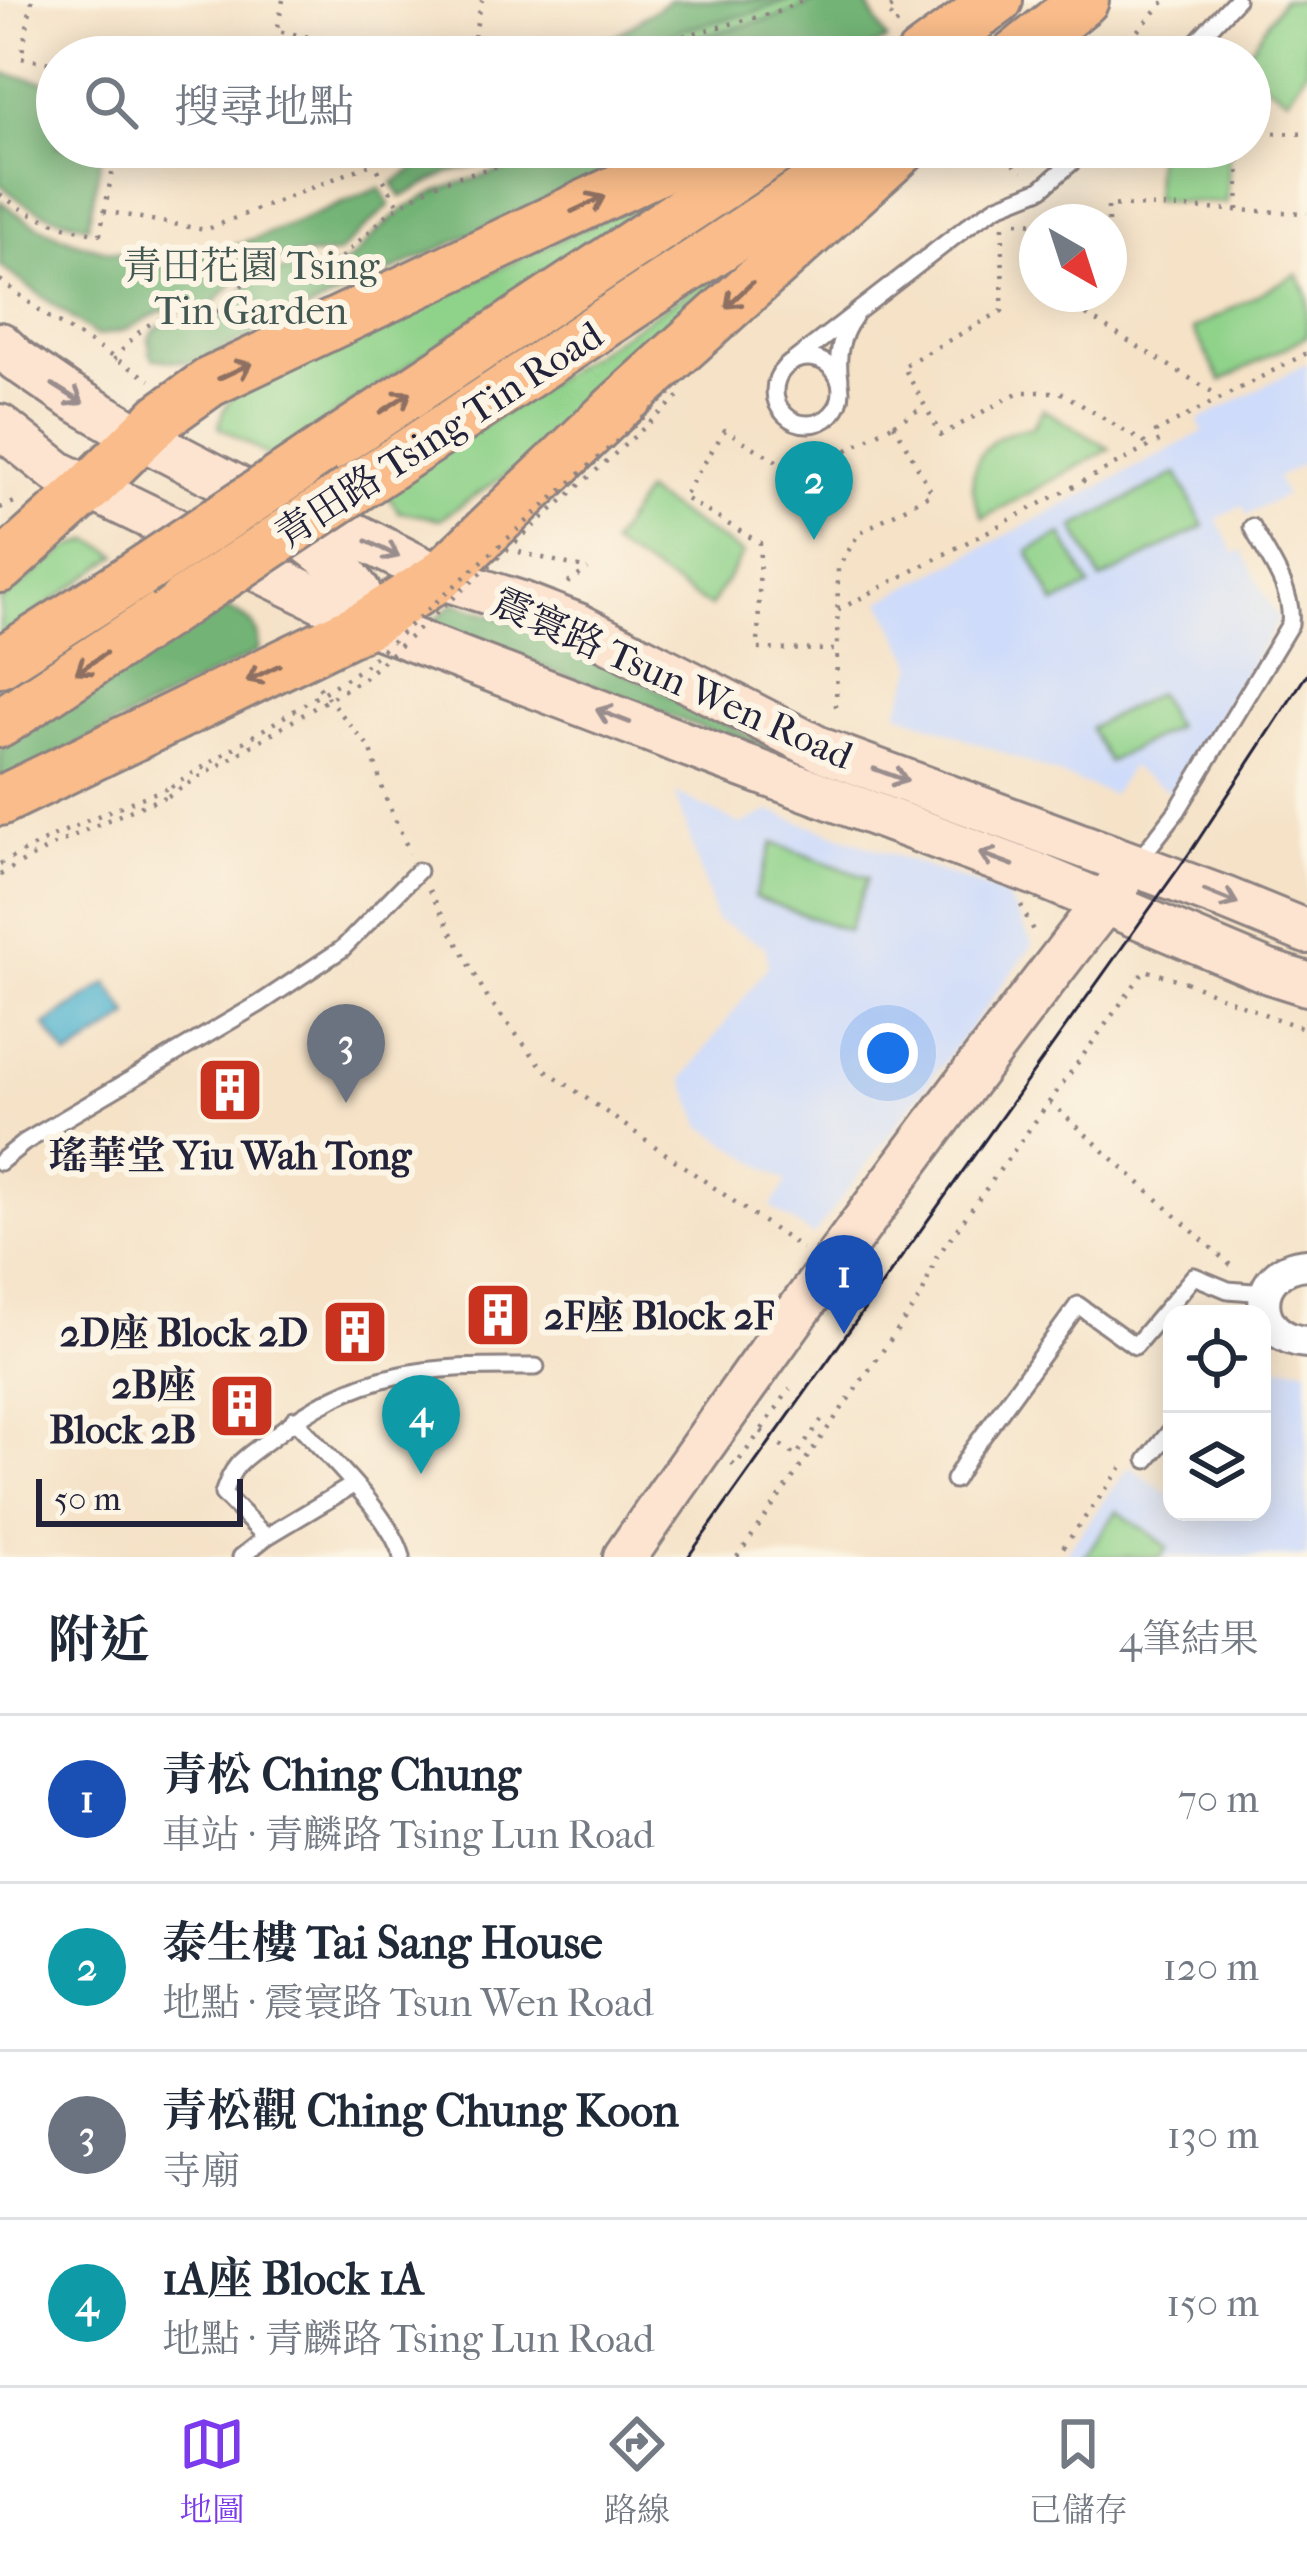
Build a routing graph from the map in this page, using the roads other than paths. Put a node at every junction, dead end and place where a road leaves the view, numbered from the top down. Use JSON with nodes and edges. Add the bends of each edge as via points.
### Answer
{"nodes":[{"id":1,"x":998,"y":0,"type":"edge"},
{"id":2,"x":1084,"y":0,"type":"edge"},
{"id":3,"x":1236,"y":0,"type":"edge"},
{"id":4,"x":918,"y":36,"type":"edge"},
{"id":5,"x":1039,"y":36,"type":"edge"},
{"id":6,"x":1202,"y":36,"type":"edge"},
{"id":7,"x":663,"y":168,"type":"edge"},
{"id":8,"x":748,"y":168,"type":"edge"},
{"id":9,"x":842,"y":168,"type":"edge"},
{"id":10,"x":882,"y":168,"type":"edge"},
{"id":11,"x":1065,"y":168,"type":"edge"},
{"id":12,"x":859,"y":310,"type":"junction"},
{"id":13,"x":0,"y":344,"type":"edge"},
{"id":14,"x":791,"y":363,"type":"junction"},
{"id":15,"x":840,"y":381,"type":"junction"},
{"id":16,"x":0,"y":426,"type":"edge"},
{"id":17,"x":140,"y":437,"type":"junction"},
{"id":18,"x":89,"y":488,"type":"junction"},
{"id":19,"x":248,"y":493,"type":"junction"},
{"id":20,"x":1252,"y":527,"type":"dead end"},
{"id":21,"x":0,"y":568,"type":"edge"},
{"id":22,"x":439,"y":577,"type":"junction"},
{"id":23,"x":368,"y":622,"type":"junction"},
{"id":24,"x":0,"y":662,"type":"edge"},
{"id":25,"x":0,"y":723,"type":"edge"},
{"id":26,"x":0,"y":801,"type":"edge"},
{"id":27,"x":1135,"y":865,"type":"junction"},
{"id":28,"x":418,"y":871,"type":"road end"},
{"id":29,"x":1106,"y":902,"type":"junction"},
{"id":30,"x":1307,"y":932,"type":"edge"},
{"id":31,"x":1307,"y":984,"type":"edge"},
{"id":32,"x":0,"y":1162,"type":"edge"},
{"id":33,"x":1307,"y":1264,"type":"edge"},
{"id":34,"x":1261,"y":1298,"type":"edge"},
{"id":35,"x":1307,"y":1342,"type":"edge"},
{"id":36,"x":536,"y":1367,"type":"dead end"},
{"id":37,"x":294,"y":1420,"type":"junction"},
{"id":38,"x":1163,"y":1440,"type":"edge"},
{"id":39,"x":1147,"y":1460,"type":"road end"},
{"id":40,"x":954,"y":1480,"type":"dead end"},
{"id":41,"x":353,"y":1485,"type":"junction"},
{"id":42,"x":266,"y":1537,"type":"junction"},
{"id":43,"x":241,"y":1557,"type":"edge"},
{"id":44,"x":402,"y":1557,"type":"edge"},
{"id":45,"x":626,"y":1557,"type":"edge"}],
"edges":[{"from":1,"to":4,"type":"main road"},
{"from":2,"to":5,"type":"main road"},
{"from":3,"to":6,"type":"lane"},
{"from":17,"to":7,"type":"main road","one_way":true,"via":[[210,382]]},
{"from":24,"to":8,"type":"main road","name":"青田路 Tsing Tin Road","one_way":true,"bridge":true},
{"from":9,"to":25,"type":"main road","name":"青田路 Tsing Tin Road","one_way":true,"bridge":true},
{"from":10,"to":22,"type":"main road","one_way":true},
{"from":11,"to":12,"type":"lane","via":[[1041,189],[985,213]]},
{"from":12,"to":14,"type":"lane"},
{"from":12,"to":15,"type":"lane","via":[[842,340]]},
{"from":13,"to":17,"type":"main road","name":"震寰路 Tsun Wen Road","one_way":true},
{"from":14,"to":15,"type":"lane","via":[[820,360]]},
{"from":14,"to":15,"type":"lane","via":[[781,373],[777,402],[797,423],[825,420],[842,396]]},
{"from":16,"to":18,"type":"main road","name":"震寰路 Tsun Wen Road"},
{"from":17,"to":18,"type":"main road"},
{"from":17,"to":19,"type":"main road","name":"震寰路 Tsun Wen Road"},
{"from":18,"to":21,"type":"main road"},
{"from":18,"to":23,"type":"main road","name":"震寰路 Tsun Wen Road"},
{"from":19,"to":22,"type":"main road","name":"震寰路 Tsun Wen Road","one_way":true,"via":[[292,503]]},
{"from":19,"to":23,"type":"main road","via":[[340,567]]},
{"from":20,"to":27,"type":"lane","via":[[1287,593],[1290,624],[1177,812]]},
{"from":22,"to":23,"type":"main road"},
{"from":22,"to":27,"type":"main road","name":"震寰路 Tsun Wen Road","one_way":true,"via":[[578,625],[822,750]]},
{"from":23,"to":26,"type":"main road","one_way":true},
{"from":29,"to":23,"type":"main road","name":"震寰路 Tsun Wen Road","one_way":true},
{"from":27,"to":29,"type":"main road"},
{"from":27,"to":30,"type":"main road","name":"震寰路 Tsun Wen Road","one_way":true},
{"from":28,"to":32,"type":"lane","via":[[342,949]]},
{"from":29,"to":31,"type":"main road","name":"震寰路 Tsun Wen Road","via":[[1195,962]]},
{"from":29,"to":45,"type":"main road","via":[[842,1250]]},
{"from":33,"to":34,"type":"street","via":[[1280,1271]]},
{"from":34,"to":35,"type":"street","via":[[1280,1335]]},
{"from":34,"to":40,"type":"lane","via":[[1194,1276],[1135,1346],[1078,1305]]},
{"from":36,"to":37,"type":"lane","via":[[395,1374]]},
{"from":37,"to":41,"type":"lane"},
{"from":37,"to":42,"type":"lane","via":[[231,1469],[223,1494]]},
{"from":38,"to":39,"type":"lane"},
{"from":41,"to":42,"type":"lane"},
{"from":41,"to":44,"type":"lane"},
{"from":42,"to":43,"type":"lane"}]}
